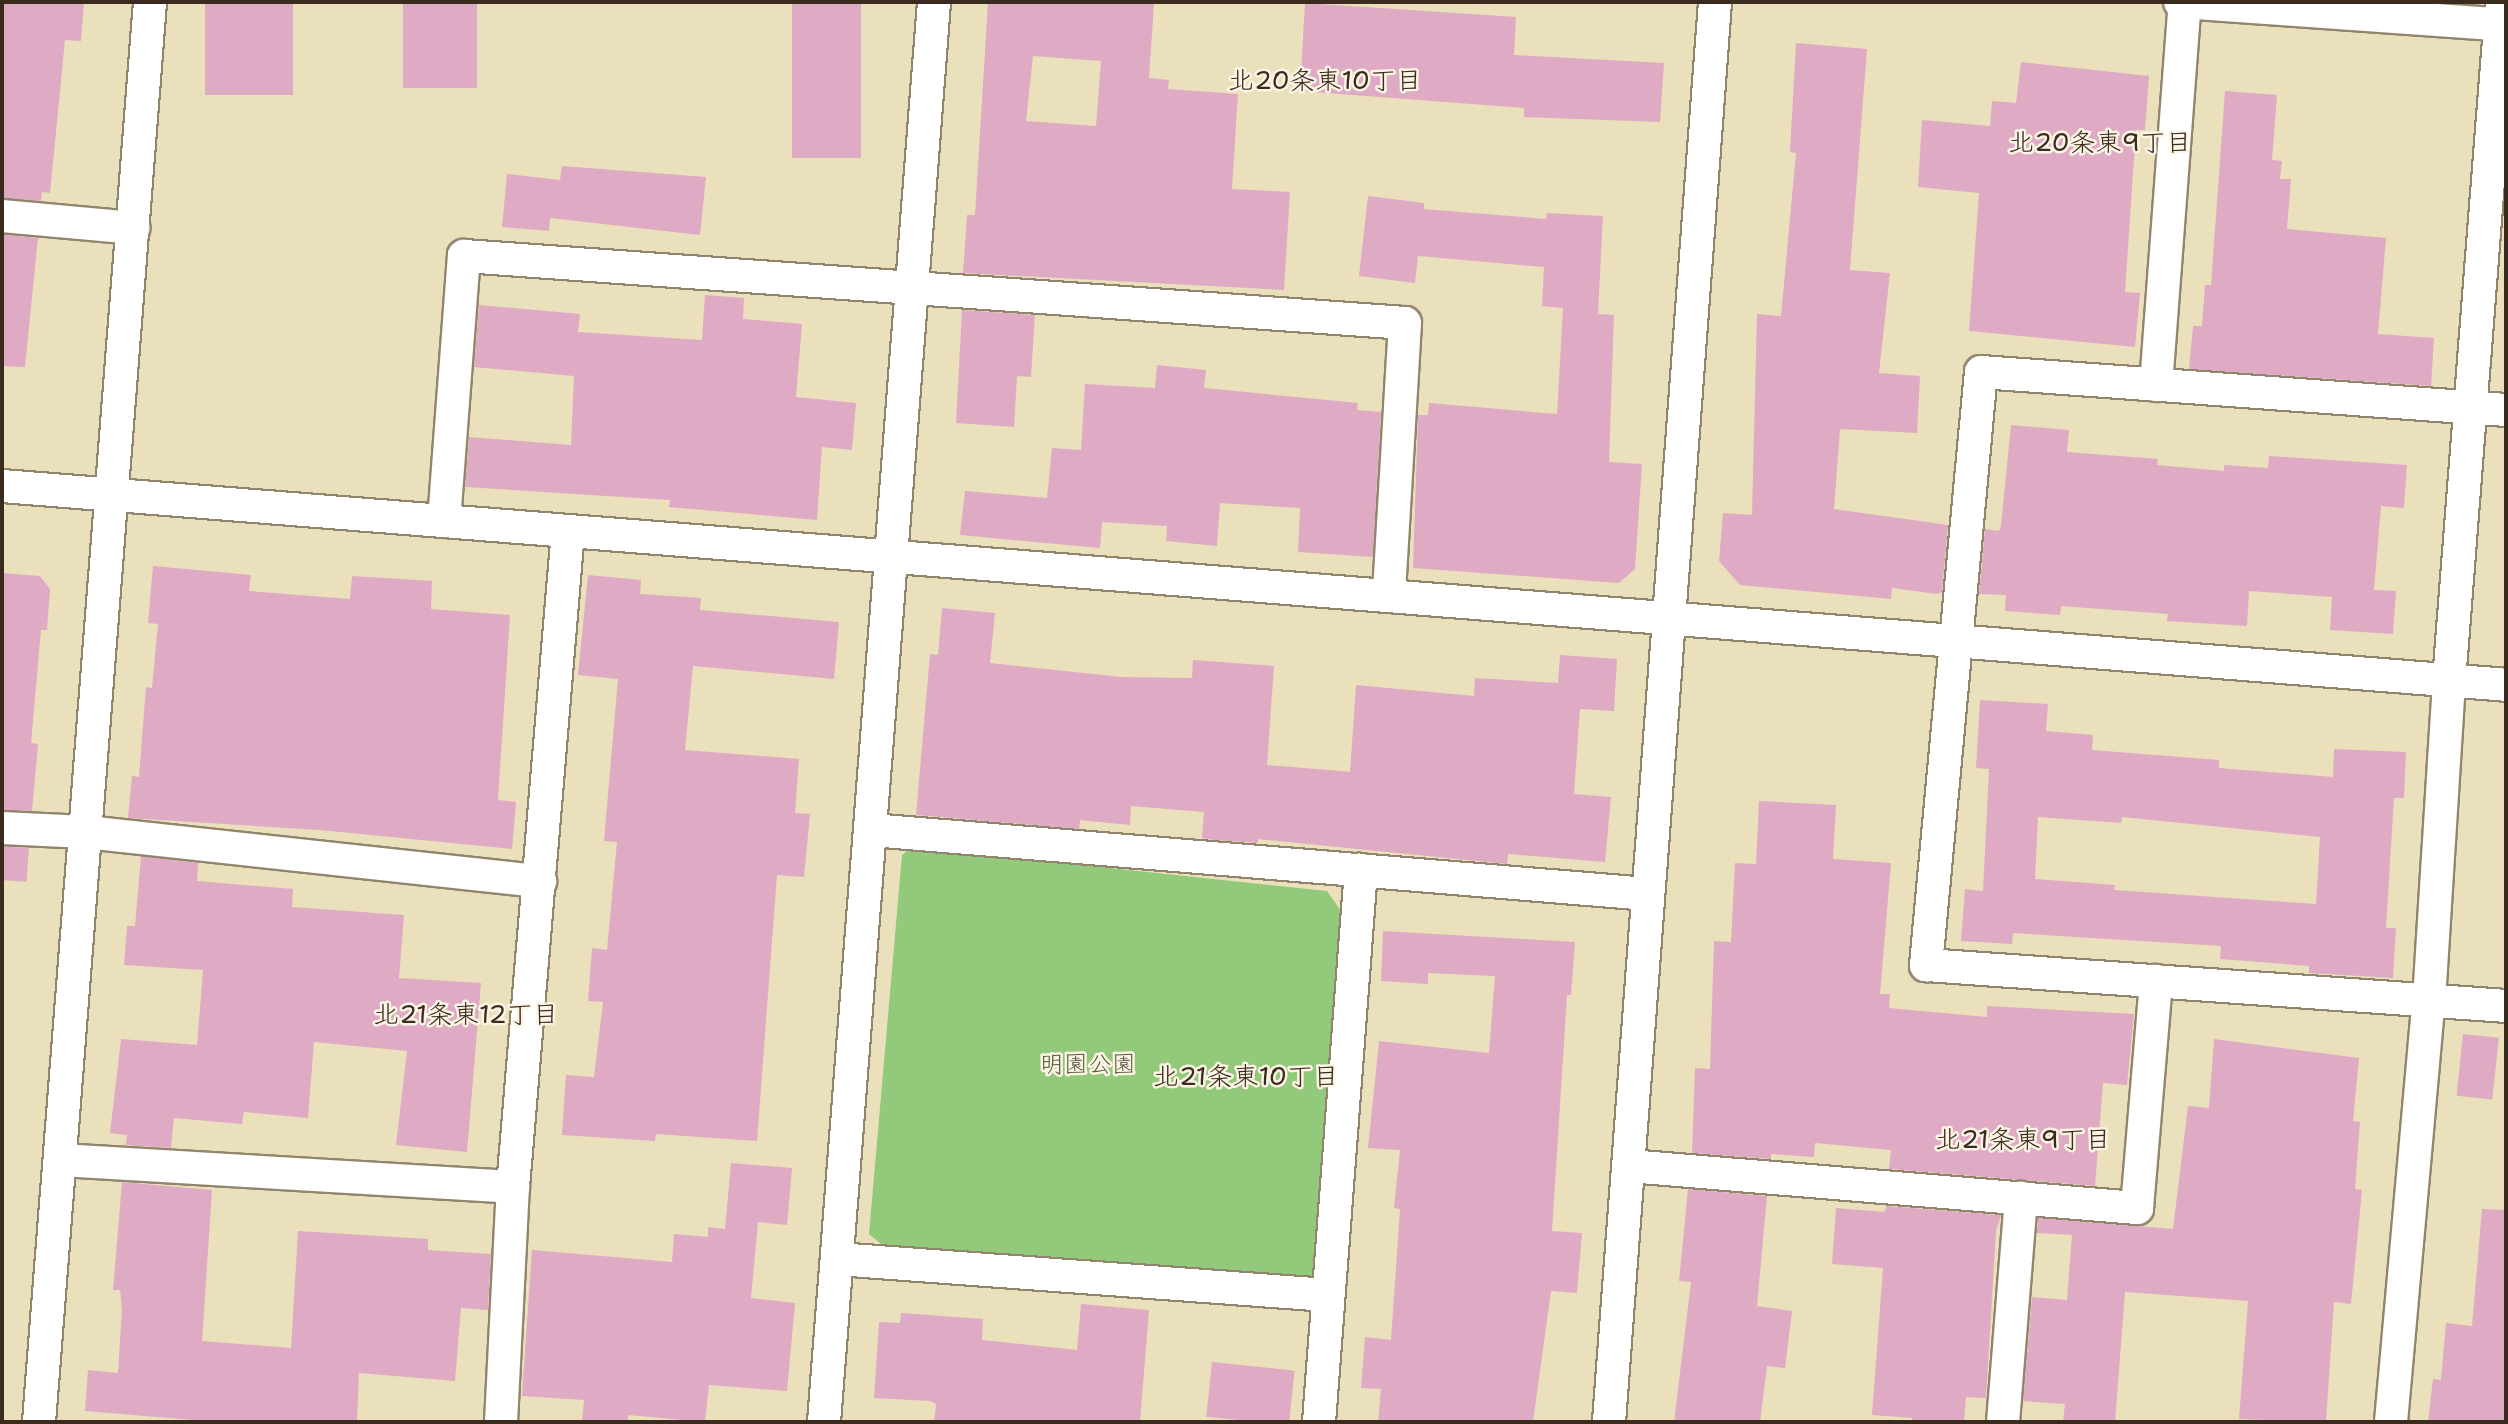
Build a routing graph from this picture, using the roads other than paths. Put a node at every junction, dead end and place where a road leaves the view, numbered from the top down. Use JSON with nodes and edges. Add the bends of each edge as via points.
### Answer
{"nodes":[{"id":1,"x":150,"y":2,"type":"edge"},
{"id":2,"x":934,"y":2,"type":"edge"},
{"id":3,"x":1714,"y":2,"type":"edge"},
{"id":4,"x":2183,"y":2,"type":"edge"},
{"id":5,"x":2503,"y":17,"type":"edge"},
{"id":6,"x":2,"y":216,"type":"edge"},
{"id":7,"x":133,"y":228,"type":"junction"},
{"id":8,"x":912,"y":288,"type":"junction"},
{"id":9,"x":2156,"y":385,"type":"junction"},
{"id":10,"x":2470,"y":406,"type":"junction"},
{"id":11,"x":2506,"y":410,"type":"edge"},
{"id":12,"x":2,"y":486,"type":"edge"},
{"id":13,"x":112,"y":495,"type":"junction"},
{"id":14,"x":444,"y":522,"type":"junction"},
{"id":15,"x":568,"y":531,"type":"junction"},
{"id":16,"x":892,"y":556,"type":"junction"},
{"id":17,"x":1389,"y":596,"type":"junction"},
{"id":18,"x":1669,"y":617,"type":"junction"},
{"id":19,"x":1956,"y":641,"type":"junction"},
{"id":20,"x":2449,"y":681,"type":"junction"},
{"id":21,"x":2506,"y":685,"type":"edge"},
{"id":22,"x":2,"y":828,"type":"edge"},
{"id":23,"x":871,"y":830,"type":"junction"},
{"id":24,"x":86,"y":832,"type":"junction"},
{"id":25,"x":1361,"y":870,"type":"junction"},
{"id":26,"x":540,"y":881,"type":"junction"},
{"id":27,"x":1648,"y":894,"type":"junction"},
{"id":28,"x":2156,"y":981,"type":"junction"},
{"id":29,"x":2429,"y":1000,"type":"junction"},
{"id":30,"x":2506,"y":1006,"type":"edge"},
{"id":31,"x":60,"y":1160,"type":"junction"},
{"id":32,"x":1629,"y":1166,"type":"junction"},
{"id":33,"x":513,"y":1187,"type":"junction"},
{"id":34,"x":2021,"y":1198,"type":"junction"},
{"id":35,"x":837,"y":1259,"type":"junction"},
{"id":36,"x":1328,"y":1295,"type":"junction"},
{"id":37,"x":39,"y":1422,"type":"edge"},
{"id":38,"x":501,"y":1422,"type":"edge"},
{"id":39,"x":824,"y":1422,"type":"edge"},
{"id":40,"x":1319,"y":1422,"type":"edge"},
{"id":41,"x":1609,"y":1422,"type":"edge"},
{"id":42,"x":2003,"y":1422,"type":"edge"},
{"id":43,"x":2391,"y":1422,"type":"edge"}],
"edges":[{"from":1,"to":7,"type":"street"},
{"from":2,"to":8,"type":"street"},
{"from":3,"to":18,"type":"street"},
{"from":4,"to":5,"type":"street"},
{"from":4,"to":9,"type":"street"},
{"from":5,"to":10,"type":"street"},
{"from":6,"to":7,"type":"street"},
{"from":7,"to":13,"type":"street"},
{"from":8,"to":14,"type":"street","via":[[464,256]]},
{"from":8,"to":16,"type":"street"},
{"from":8,"to":17,"type":"street","via":[[1405,323]]},
{"from":9,"to":10,"type":"street"},
{"from":9,"to":19,"type":"street","via":[[1982,372]]},
{"from":10,"to":11,"type":"street"},
{"from":10,"to":20,"type":"street"},
{"from":12,"to":13,"type":"street"},
{"from":13,"to":14,"type":"street"},
{"from":13,"to":24,"type":"street"},
{"from":14,"to":15,"type":"street"},
{"from":15,"to":16,"type":"street"},
{"from":15,"to":26,"type":"street"},
{"from":16,"to":17,"type":"street"},
{"from":16,"to":23,"type":"street"},
{"from":17,"to":18,"type":"street"},
{"from":18,"to":19,"type":"street"},
{"from":18,"to":27,"type":"street"},
{"from":19,"to":20,"type":"street"},
{"from":19,"to":28,"type":"street","via":[[1926,965]]},
{"from":20,"to":21,"type":"street"},
{"from":20,"to":29,"type":"street"},
{"from":22,"to":24,"type":"street"},
{"from":23,"to":25,"type":"street"},
{"from":23,"to":35,"type":"street"},
{"from":24,"to":26,"type":"street"},
{"from":24,"to":31,"type":"street"},
{"from":25,"to":27,"type":"street"},
{"from":25,"to":36,"type":"street"},
{"from":26,"to":33,"type":"street"},
{"from":27,"to":32,"type":"street"},
{"from":28,"to":29,"type":"street"},
{"from":28,"to":34,"type":"street","via":[[2137,1208]]},
{"from":29,"to":30,"type":"street"},
{"from":29,"to":43,"type":"street"},
{"from":31,"to":33,"type":"street"},
{"from":31,"to":37,"type":"street"},
{"from":32,"to":34,"type":"street"},
{"from":32,"to":41,"type":"street"},
{"from":33,"to":38,"type":"street"},
{"from":34,"to":42,"type":"street"},
{"from":35,"to":36,"type":"street"},
{"from":35,"to":39,"type":"street"},
{"from":36,"to":40,"type":"street"}]}
